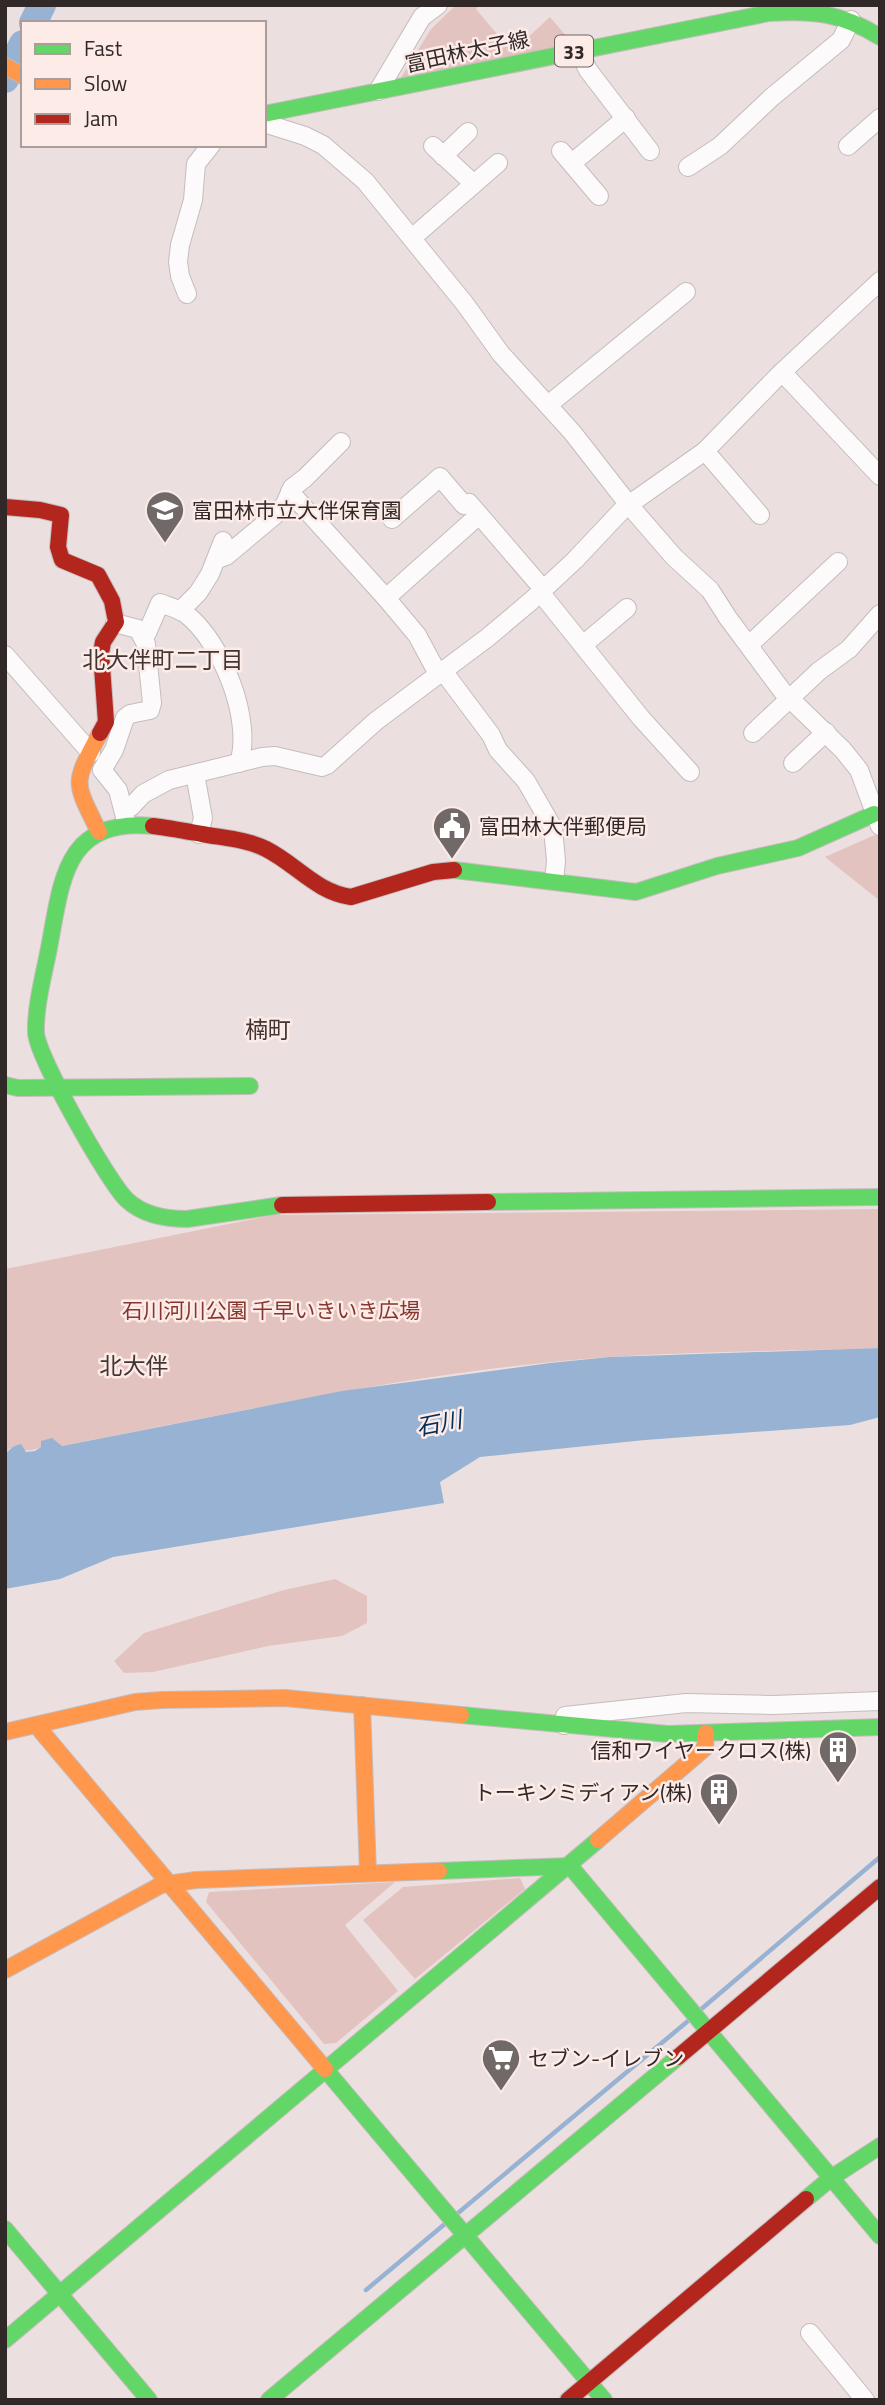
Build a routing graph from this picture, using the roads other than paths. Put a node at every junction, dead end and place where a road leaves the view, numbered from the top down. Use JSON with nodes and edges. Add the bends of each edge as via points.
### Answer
{"nodes":[{"id":1,"x":438,"y":5,"type":"edge"},
{"id":2,"x":851,"y":20,"type":"junction"},
{"id":3,"x":880,"y":37,"type":"edge"},
{"id":4,"x":578,"y":50,"type":"junction"},
{"id":5,"x":5,"y":66,"type":"edge"},
{"id":6,"x":21,"y":75,"type":"edge"},
{"id":7,"x":378,"y":91,"type":"junction"},
{"id":8,"x":266,"y":114,"type":"edge"},
{"id":9,"x":626,"y":118,"type":"junction"},
{"id":10,"x":880,"y":118,"type":"edge"},
{"id":11,"x":266,"y":124,"type":"edge"},
{"id":12,"x":468,"y":132,"type":"dead end"},
{"id":13,"x":848,"y":146,"type":"dead end"},
{"id":14,"x":209,"y":147,"type":"edge"},
{"id":15,"x":650,"y":151,"type":"dead end"},
{"id":16,"x":498,"y":163,"type":"dead end"},
{"id":17,"x":688,"y":167,"type":"dead end"},
{"id":18,"x":474,"y":184,"type":"junction"},
{"id":19,"x":599,"y":196,"type":"dead end"},
{"id":20,"x":412,"y":238,"type":"junction"},
{"id":21,"x":880,"y":281,"type":"edge"},
{"id":22,"x":686,"y":292,"type":"dead end"},
{"id":23,"x":187,"y":294,"type":"dead end"},
{"id":24,"x":782,"y":372,"type":"junction"},
{"id":25,"x":548,"y":405,"type":"junction"},
{"id":26,"x":341,"y":442,"type":"dead end"},
{"id":27,"x":705,"y":451,"type":"junction"},
{"id":28,"x":880,"y":476,"type":"edge"},
{"id":29,"x":290,"y":492,"type":"junction"},
{"id":30,"x":629,"y":505,"type":"junction"},
{"id":31,"x":5,"y":507,"type":"edge"},
{"id":32,"x":760,"y":514,"type":"dead end"},
{"id":33,"x":479,"y":515,"type":"junction"},
{"id":34,"x":392,"y":519,"type":"dead end"},
{"id":35,"x":223,"y":541,"type":"dead end"},
{"id":36,"x":217,"y":559,"type":"junction"},
{"id":37,"x":838,"y":562,"type":"dead end"},
{"id":38,"x":542,"y":591,"type":"junction"},
{"id":39,"x":386,"y":598,"type":"junction"},
{"id":40,"x":627,"y":608,"type":"dead end"},
{"id":41,"x":180,"y":611,"type":"junction"},
{"id":42,"x":880,"y":614,"type":"edge"},
{"id":43,"x":115,"y":623,"type":"junction"},
{"id":44,"x":142,"y":636,"type":"junction"},
{"id":45,"x":583,"y":645,"type":"junction"},
{"id":46,"x":749,"y":645,"type":"junction"},
{"id":47,"x":5,"y":655,"type":"edge"},
{"id":48,"x":440,"y":673,"type":"junction"},
{"id":49,"x":790,"y":698,"type":"junction"},
{"id":50,"x":826,"y":732,"type":"junction"},
{"id":51,"x":752,"y":733,"type":"dead end"},
{"id":52,"x":91,"y":753,"type":"junction"},
{"id":53,"x":793,"y":762,"type":"dead end"},
{"id":54,"x":239,"y":763,"type":"junction"},
{"id":55,"x":690,"y":772,"type":"dead end"},
{"id":56,"x":194,"y":774,"type":"junction"},
{"id":57,"x":125,"y":815,"type":"junction"},
{"id":58,"x":877,"y":820,"type":"edge"},
{"id":59,"x":99,"y":832,"type":"junction"},
{"id":60,"x":199,"y":834,"type":"junction"},
{"id":61,"x":554,"y":881,"type":"junction"},
{"id":62,"x":5,"y":1085,"type":"edge"},
{"id":63,"x":250,"y":1086,"type":"dead end"},
{"id":64,"x":60,"y":1088,"type":"junction"},
{"id":65,"x":880,"y":1197,"type":"edge"},
{"id":66,"x":880,"y":1701,"type":"edge"},
{"id":67,"x":362,"y":1705,"type":"junction"},
{"id":68,"x":36,"y":1725,"type":"junction"},
{"id":69,"x":564,"y":1725,"type":"junction"},
{"id":70,"x":880,"y":1727,"type":"edge"},
{"id":71,"x":5,"y":1732,"type":"edge"},
{"id":72,"x":706,"y":1732,"type":"junction"},
{"id":73,"x":568,"y":1866,"type":"junction"},
{"id":74,"x":368,"y":1874,"type":"junction"},
{"id":75,"x":170,"y":1884,"type":"junction"},
{"id":76,"x":880,"y":1887,"type":"edge"},
{"id":77,"x":5,"y":1970,"type":"edge"},
{"id":78,"x":708,"y":2031,"type":"junction"},
{"id":79,"x":326,"y":2070,"type":"junction"},
{"id":80,"x":880,"y":2146,"type":"edge"},
{"id":81,"x":831,"y":2178,"type":"junction"},
{"id":82,"x":5,"y":2229,"type":"edge"},
{"id":83,"x":465,"y":2235,"type":"junction"},
{"id":84,"x":880,"y":2236,"type":"edge"},
{"id":85,"x":60,"y":2294,"type":"junction"},
{"id":86,"x":810,"y":2333,"type":"dead end"},
{"id":87,"x":5,"y":2340,"type":"edge"},
{"id":88,"x":589,"y":2382,"type":"junction"},
{"id":89,"x":149,"y":2400,"type":"edge"},
{"id":90,"x":269,"y":2400,"type":"edge"},
{"id":91,"x":568,"y":2400,"type":"edge"},
{"id":92,"x":604,"y":2400,"type":"edge"},
{"id":93,"x":865,"y":2400,"type":"edge"}],
"edges":[{"from":1,"to":7,"type":"street","via":[[422,17]]},
{"from":2,"to":3,"type":"street","name":"富田林太子線","number":"33"},
{"from":2,"to":4,"type":"street","name":"富田林太子線","number":"33","via":[[818,12],[769,13]]},
{"from":2,"to":17,"type":"street","via":[[841,40],[720,146]]},
{"from":4,"to":7,"type":"street","name":"富田林太子線","number":"33"},
{"from":4,"to":9,"type":"street"},
{"from":5,"to":6,"type":"street"},
{"from":7,"to":8,"type":"street","name":"富田林太子線","number":"33"},
{"from":9,"to":15,"type":"street"},
{"from":9,"to":19,"type":"street","via":[[566,157]]},
{"from":10,"to":13,"type":"street"},
{"from":11,"to":20,"type":"street","via":[[314,140],[354,169]]},
{"from":12,"to":18,"type":"street","via":[[438,151]]},
{"from":14,"to":23,"type":"street","via":[[196,164],[193,200],[180,245],[180,276]]},
{"from":16,"to":18,"type":"street"},
{"from":18,"to":20,"type":"street"},
{"from":20,"to":25,"type":"street","via":[[500,355]]},
{"from":21,"to":24,"type":"street"},
{"from":22,"to":25,"type":"street"},
{"from":24,"to":27,"type":"street"},
{"from":24,"to":28,"type":"street"},
{"from":25,"to":30,"type":"street"},
{"from":26,"to":29,"type":"street"},
{"from":27,"to":30,"type":"street"},
{"from":27,"to":32,"type":"street"},
{"from":29,"to":36,"type":"street","via":[[275,515]]},
{"from":29,"to":39,"type":"street"},
{"from":30,"to":38,"type":"street"},
{"from":30,"to":46,"type":"street","via":[[710,590]]},
{"from":31,"to":43,"type":"street","via":[[61,515],[58,547],[62,560],[98,575],[116,609]]},
{"from":33,"to":34,"type":"street","via":[[469,503],[464,506],[440,477]]},
{"from":33,"to":38,"type":"street"},
{"from":33,"to":39,"type":"street"},
{"from":35,"to":36,"type":"street"},
{"from":36,"to":41,"type":"street","via":[[198,593]]},
{"from":37,"to":46,"type":"street"},
{"from":38,"to":45,"type":"street"},
{"from":38,"to":48,"type":"street"},
{"from":39,"to":48,"type":"street","via":[[417,635]]},
{"from":40,"to":45,"type":"street"},
{"from":41,"to":44,"type":"street","via":[[160,603]]},
{"from":41,"to":54,"type":"street","via":[[199,629],[229,672],[243,750]]},
{"from":42,"to":49,"type":"street","via":[[849,649]]},
{"from":43,"to":44,"type":"street","via":[[138,629]]},
{"from":43,"to":52,"type":"street","via":[[102,642],[106,722]]},
{"from":44,"to":57,"type":"street","via":[[150,710],[125,718],[102,770],[118,790]]},
{"from":45,"to":55,"type":"street"},
{"from":46,"to":49,"type":"street"},
{"from":47,"to":52,"type":"street"},
{"from":48,"to":54,"type":"street","via":[[327,765],[275,756]]},
{"from":48,"to":61,"type":"street","via":[[526,781],[553,828]]},
{"from":49,"to":50,"type":"street"},
{"from":49,"to":51,"type":"street"},
{"from":50,"to":53,"type":"street"},
{"from":50,"to":58,"type":"street","via":[[859,770]]},
{"from":52,"to":59,"type":"street","via":[[78,783]]},
{"from":54,"to":56,"type":"street"},
{"from":56,"to":57,"type":"street","via":[[157,785]]},
{"from":56,"to":60,"type":"street","via":[[203,818]]},
{"from":57,"to":59,"type":"street"},
{"from":57,"to":60,"type":"street"},
{"from":58,"to":61,"type":"street","via":[[798,848],[717,866],[636,892]]},
{"from":59,"to":64,"type":"street","via":[[85,841],[64,873],[38,1007],[39,1046]]},
{"from":60,"to":61,"type":"street","via":[[264,848],[341,897],[450,870]]},
{"from":62,"to":64,"type":"street"},
{"from":63,"to":64,"type":"street"},
{"from":64,"to":65,"type":"street","via":[[117,1189],[143,1211],[173,1219],[281,1205]]},
{"from":66,"to":69,"type":"street","via":[[653,1705],[565,1716]]},
{"from":67,"to":68,"type":"street","via":[[285,1698],[162,1700]]},
{"from":67,"to":69,"type":"street"},
{"from":67,"to":74,"type":"street"},
{"from":68,"to":71,"type":"street"},
{"from":68,"to":75,"type":"street"},
{"from":69,"to":72,"type":"street","via":[[668,1734]]},
{"from":70,"to":72,"type":"street"},
{"from":72,"to":73,"type":"street","via":[[705,1748],[690,1763]]},
{"from":73,"to":74,"type":"street"},
{"from":73,"to":78,"type":"street"},
{"from":73,"to":79,"type":"street"},
{"from":74,"to":75,"type":"street"},
{"from":75,"to":77,"type":"street"},
{"from":75,"to":79,"type":"street"},
{"from":76,"to":78,"type":"street"},
{"from":78,"to":81,"type":"street"},
{"from":78,"to":83,"type":"street"},
{"from":79,"to":83,"type":"street"},
{"from":79,"to":85,"type":"street"},
{"from":80,"to":81,"type":"street"},
{"from":81,"to":84,"type":"street"},
{"from":81,"to":88,"type":"street"},
{"from":82,"to":85,"type":"street"},
{"from":83,"to":88,"type":"street"},
{"from":83,"to":90,"type":"street"},
{"from":85,"to":87,"type":"street"},
{"from":85,"to":89,"type":"street"},
{"from":86,"to":93,"type":"street"},
{"from":88,"to":91,"type":"street"},
{"from":88,"to":92,"type":"street"}]}
